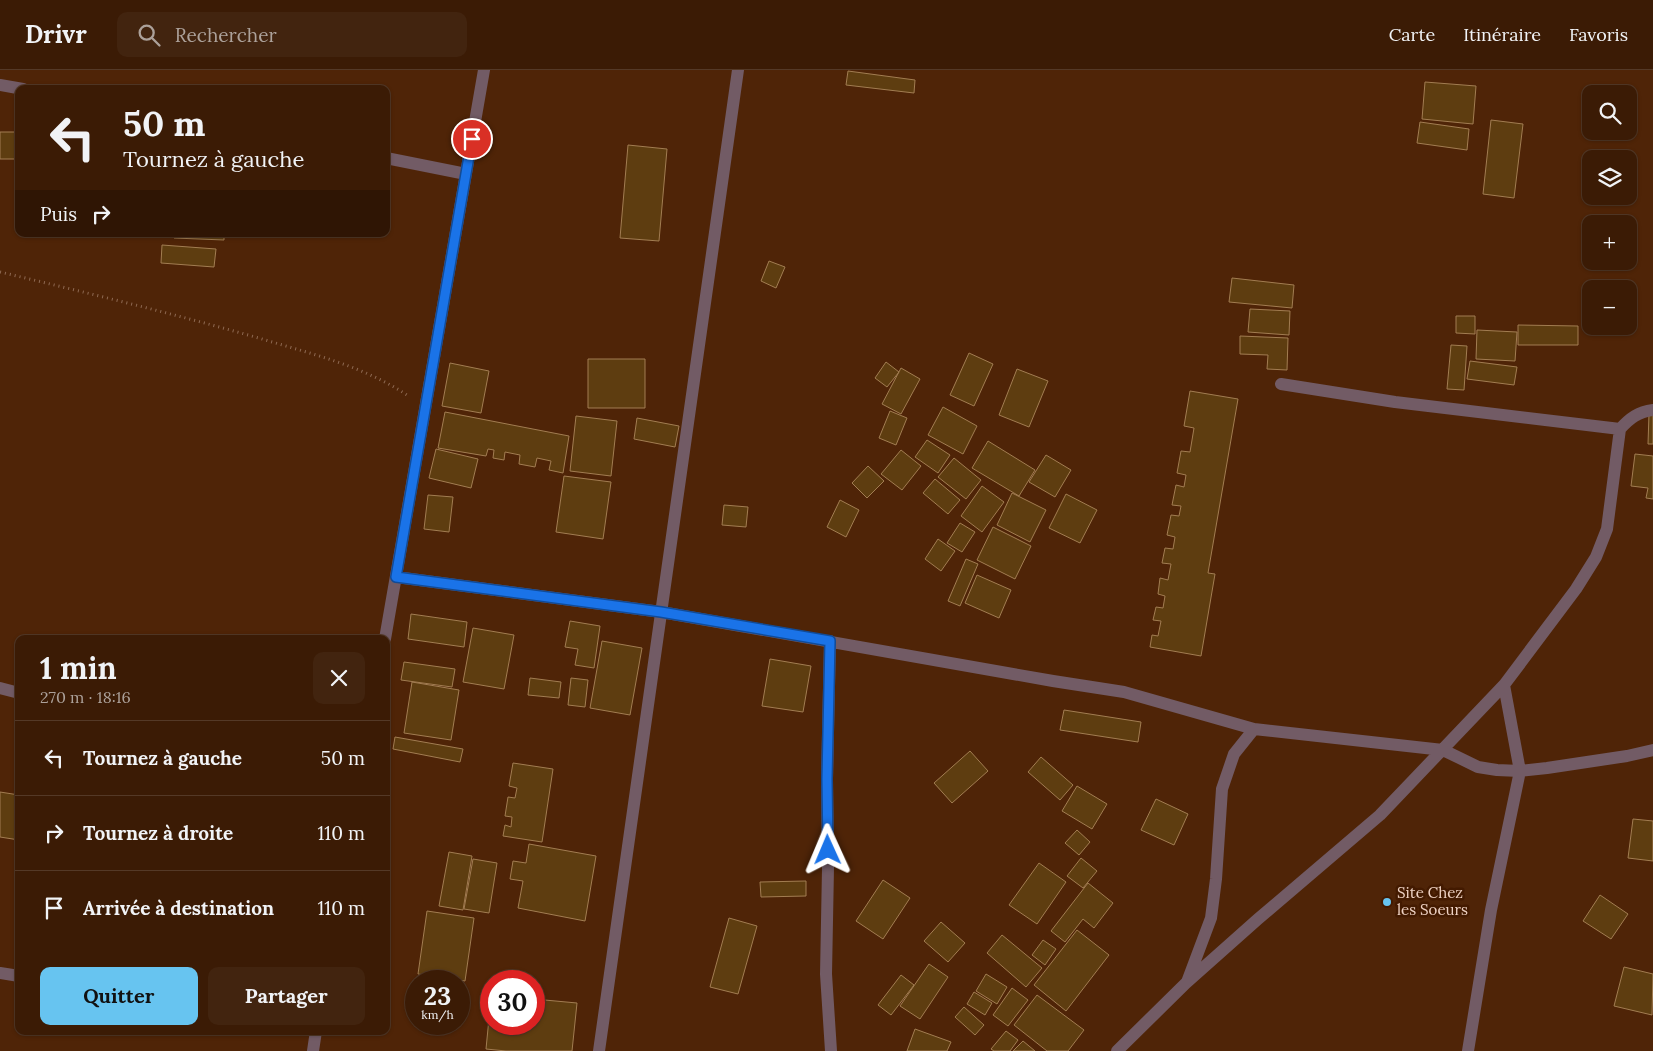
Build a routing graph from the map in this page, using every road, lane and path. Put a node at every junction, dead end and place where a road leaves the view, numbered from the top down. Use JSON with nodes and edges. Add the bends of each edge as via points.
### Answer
{"nodes":[{"id":1,"x":484,"y":70,"type":"edge"},
{"id":2,"x":738,"y":70,"type":"edge"},
{"id":3,"x":0,"y":84,"type":"edge"},
{"id":4,"x":15,"y":87,"type":"edge"},
{"id":5,"x":390,"y":159,"type":"edge"},
{"id":6,"x":466,"y":174,"type":"junction"},
{"id":7,"x":0,"y":272,"type":"edge"},
{"id":8,"x":1282,"y":384,"type":"dead end"},
{"id":9,"x":425,"y":407,"type":"junction"},
{"id":10,"x":1653,"y":410,"type":"edge"},
{"id":11,"x":1620,"y":429,"type":"junction"},
{"id":12,"x":396,"y":577,"type":"junction"},
{"id":13,"x":661,"y":612,"type":"junction"},
{"id":14,"x":386,"y":635,"type":"edge"},
{"id":15,"x":830,"y":641,"type":"junction"},
{"id":16,"x":1504,"y":685,"type":"junction"},
{"id":17,"x":0,"y":688,"type":"edge"},
{"id":18,"x":15,"y":692,"type":"edge"},
{"id":19,"x":1254,"y":729,"type":"junction"},
{"id":20,"x":1443,"y":750,"type":"junction"},
{"id":21,"x":1653,"y":750,"type":"edge"},
{"id":22,"x":1520,"y":770,"type":"junction"},
{"id":23,"x":0,"y":973,"type":"edge"},
{"id":24,"x":15,"y":975,"type":"edge"},
{"id":25,"x":1186,"y":983,"type":"junction"},
{"id":26,"x":315,"y":1035,"type":"edge"},
{"id":27,"x":313,"y":1051,"type":"edge"},
{"id":28,"x":599,"y":1051,"type":"edge"},
{"id":29,"x":832,"y":1051,"type":"edge"},
{"id":30,"x":1117,"y":1051,"type":"edge"},
{"id":31,"x":1468,"y":1051,"type":"edge"}],
"edges":[{"from":1,"to":6,"type":"street"},
{"from":2,"to":13,"type":"street"},
{"from":3,"to":4,"type":"street"},
{"from":5,"to":6,"type":"street"},
{"from":6,"to":9,"type":"street"},
{"from":7,"to":9,"type":"path","via":[[191,319],[313,354],[360,370],[395,387]]},
{"from":8,"to":11,"type":"street","via":[[1395,402]]},
{"from":9,"to":12,"type":"street"},
{"from":10,"to":11,"type":"street","via":[[1628,420]]},
{"from":11,"to":16,"type":"street","via":[[1607,529],[1596,557]]},
{"from":12,"to":13,"type":"street"},
{"from":12,"to":14,"type":"street"},
{"from":13,"to":15,"type":"street"},
{"from":13,"to":28,"type":"street"},
{"from":15,"to":19,"type":"street","via":[[1124,692]]},
{"from":15,"to":29,"type":"street","via":[[826,974]]},
{"from":16,"to":20,"type":"street"},
{"from":16,"to":22,"type":"street"},
{"from":17,"to":18,"type":"street"},
{"from":19,"to":20,"type":"street"},
{"from":19,"to":25,"type":"street","via":[[1234,754],[1222,789],[1211,918]]},
{"from":20,"to":22,"type":"street","via":[[1478,767]]},
{"from":20,"to":25,"type":"street","via":[[1380,815]]},
{"from":21,"to":22,"type":"street"},
{"from":22,"to":31,"type":"street","via":[[1491,910]]},
{"from":23,"to":24,"type":"street"},
{"from":25,"to":30,"type":"street"},
{"from":26,"to":27,"type":"street"}]}
